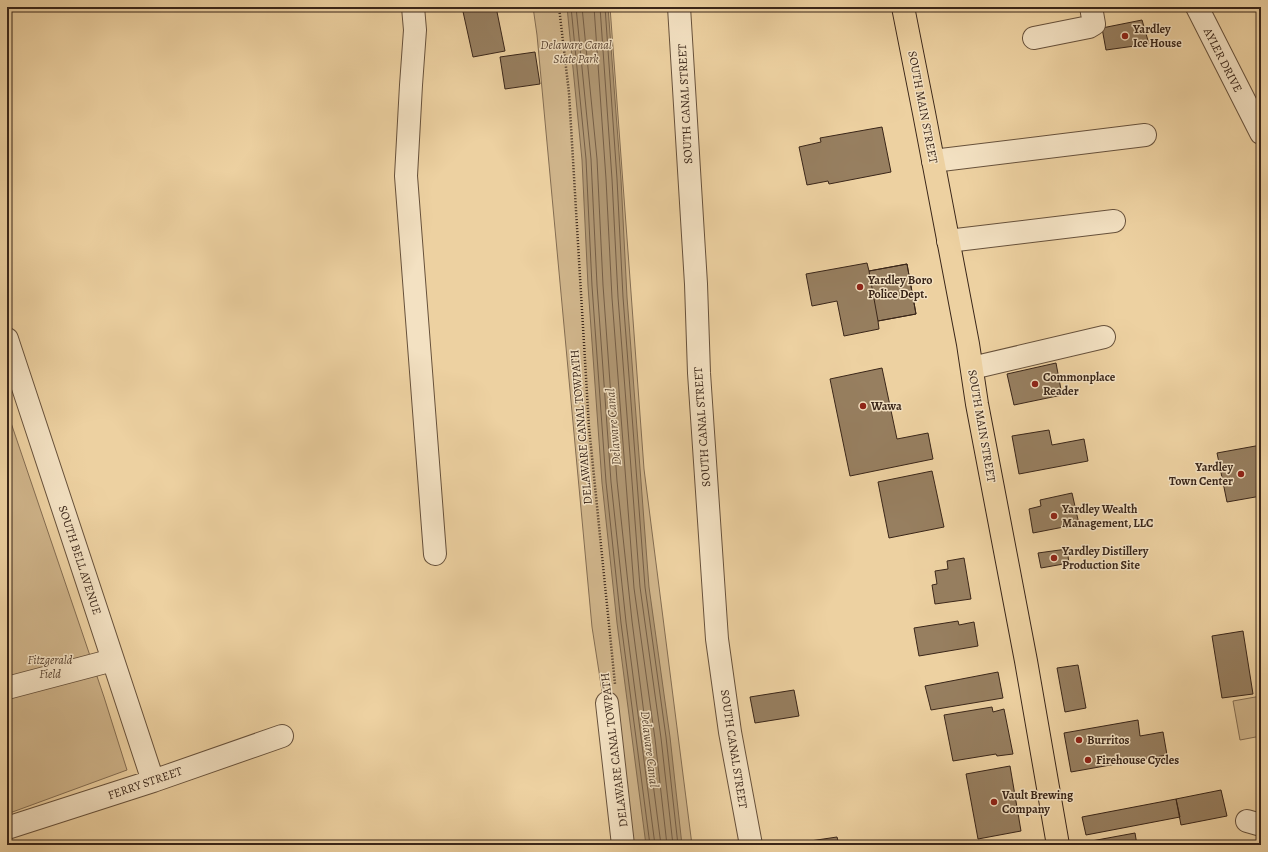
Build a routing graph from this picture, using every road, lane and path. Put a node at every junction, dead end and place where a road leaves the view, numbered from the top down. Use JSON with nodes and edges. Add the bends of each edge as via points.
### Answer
{"nodes":[{"id":1,"x":413,"y":7,"type":"edge"},
{"id":2,"x":559,"y":7,"type":"edge"},
{"id":3,"x":679,"y":7,"type":"edge"},
{"id":4,"x":903,"y":7,"type":"edge"},
{"id":5,"x":1091,"y":7,"type":"edge"},
{"id":6,"x":1197,"y":7,"type":"edge"},
{"id":7,"x":1034,"y":38,"type":"dead end"},
{"id":8,"x":1261,"y":133,"type":"edge"},
{"id":9,"x":1144,"y":135,"type":"dead end"},
{"id":10,"x":933,"y":161,"type":"junction"},
{"id":11,"x":1114,"y":221,"type":"dead end"},
{"id":12,"x":948,"y":241,"type":"junction"},
{"id":13,"x":1104,"y":337,"type":"dead end"},
{"id":14,"x":7,"y":339,"type":"edge"},
{"id":15,"x":972,"y":368,"type":"junction"},
{"id":16,"x":435,"y":554,"type":"dead end"},
{"id":17,"x":113,"y":660,"type":"junction"},
{"id":18,"x":7,"y":688,"type":"edge"},
{"id":19,"x":611,"y":696,"type":"joint"},
{"id":20,"x":282,"y":736,"type":"dead end"},
{"id":21,"x":153,"y":781,"type":"junction"},
{"id":22,"x":7,"y":828,"type":"edge"},
{"id":23,"x":623,"y":845,"type":"edge"},
{"id":24,"x":751,"y":845,"type":"edge"},
{"id":25,"x":1058,"y":845,"type":"edge"}],
"edges":[{"from":1,"to":16,"type":"street","via":[[415,30],[406,176]]},
{"from":2,"to":19,"type":"path","name":"DELAWARE CANAL TOWPATH","via":[[569,93],[589,427]]},
{"from":3,"to":24,"type":"street","name":"SOUTH CANAL STREET","via":[[696,284],[698,373],[717,639],[730,732]]},
{"from":4,"to":10,"type":"main road","name":"SOUTH MAIN STREET"},
{"from":5,"to":7,"type":"street","via":[[1094,24],[1089,28]]},
{"from":6,"to":8,"type":"street","name":"AYLER DRIVE"},
{"from":9,"to":10,"type":"street"},
{"from":10,"to":12,"type":"main road","name":"SOUTH MAIN STREET"},
{"from":11,"to":12,"type":"street"},
{"from":12,"to":15,"type":"main road","name":"SOUTH MAIN STREET"},
{"from":13,"to":15,"type":"street"},
{"from":14,"to":17,"type":"street","name":"SOUTH BELL AVENUE"},
{"from":15,"to":25,"type":"main road","name":"SOUTH MAIN STREET"},
{"from":17,"to":18,"type":"street"},
{"from":17,"to":21,"type":"street","name":"SOUTH BELL AVENUE"},
{"from":19,"to":23,"type":"street"},
{"from":20,"to":21,"type":"street","name":"FERRY STREET"},
{"from":21,"to":22,"type":"street","name":"FERRY STREET"}]}
